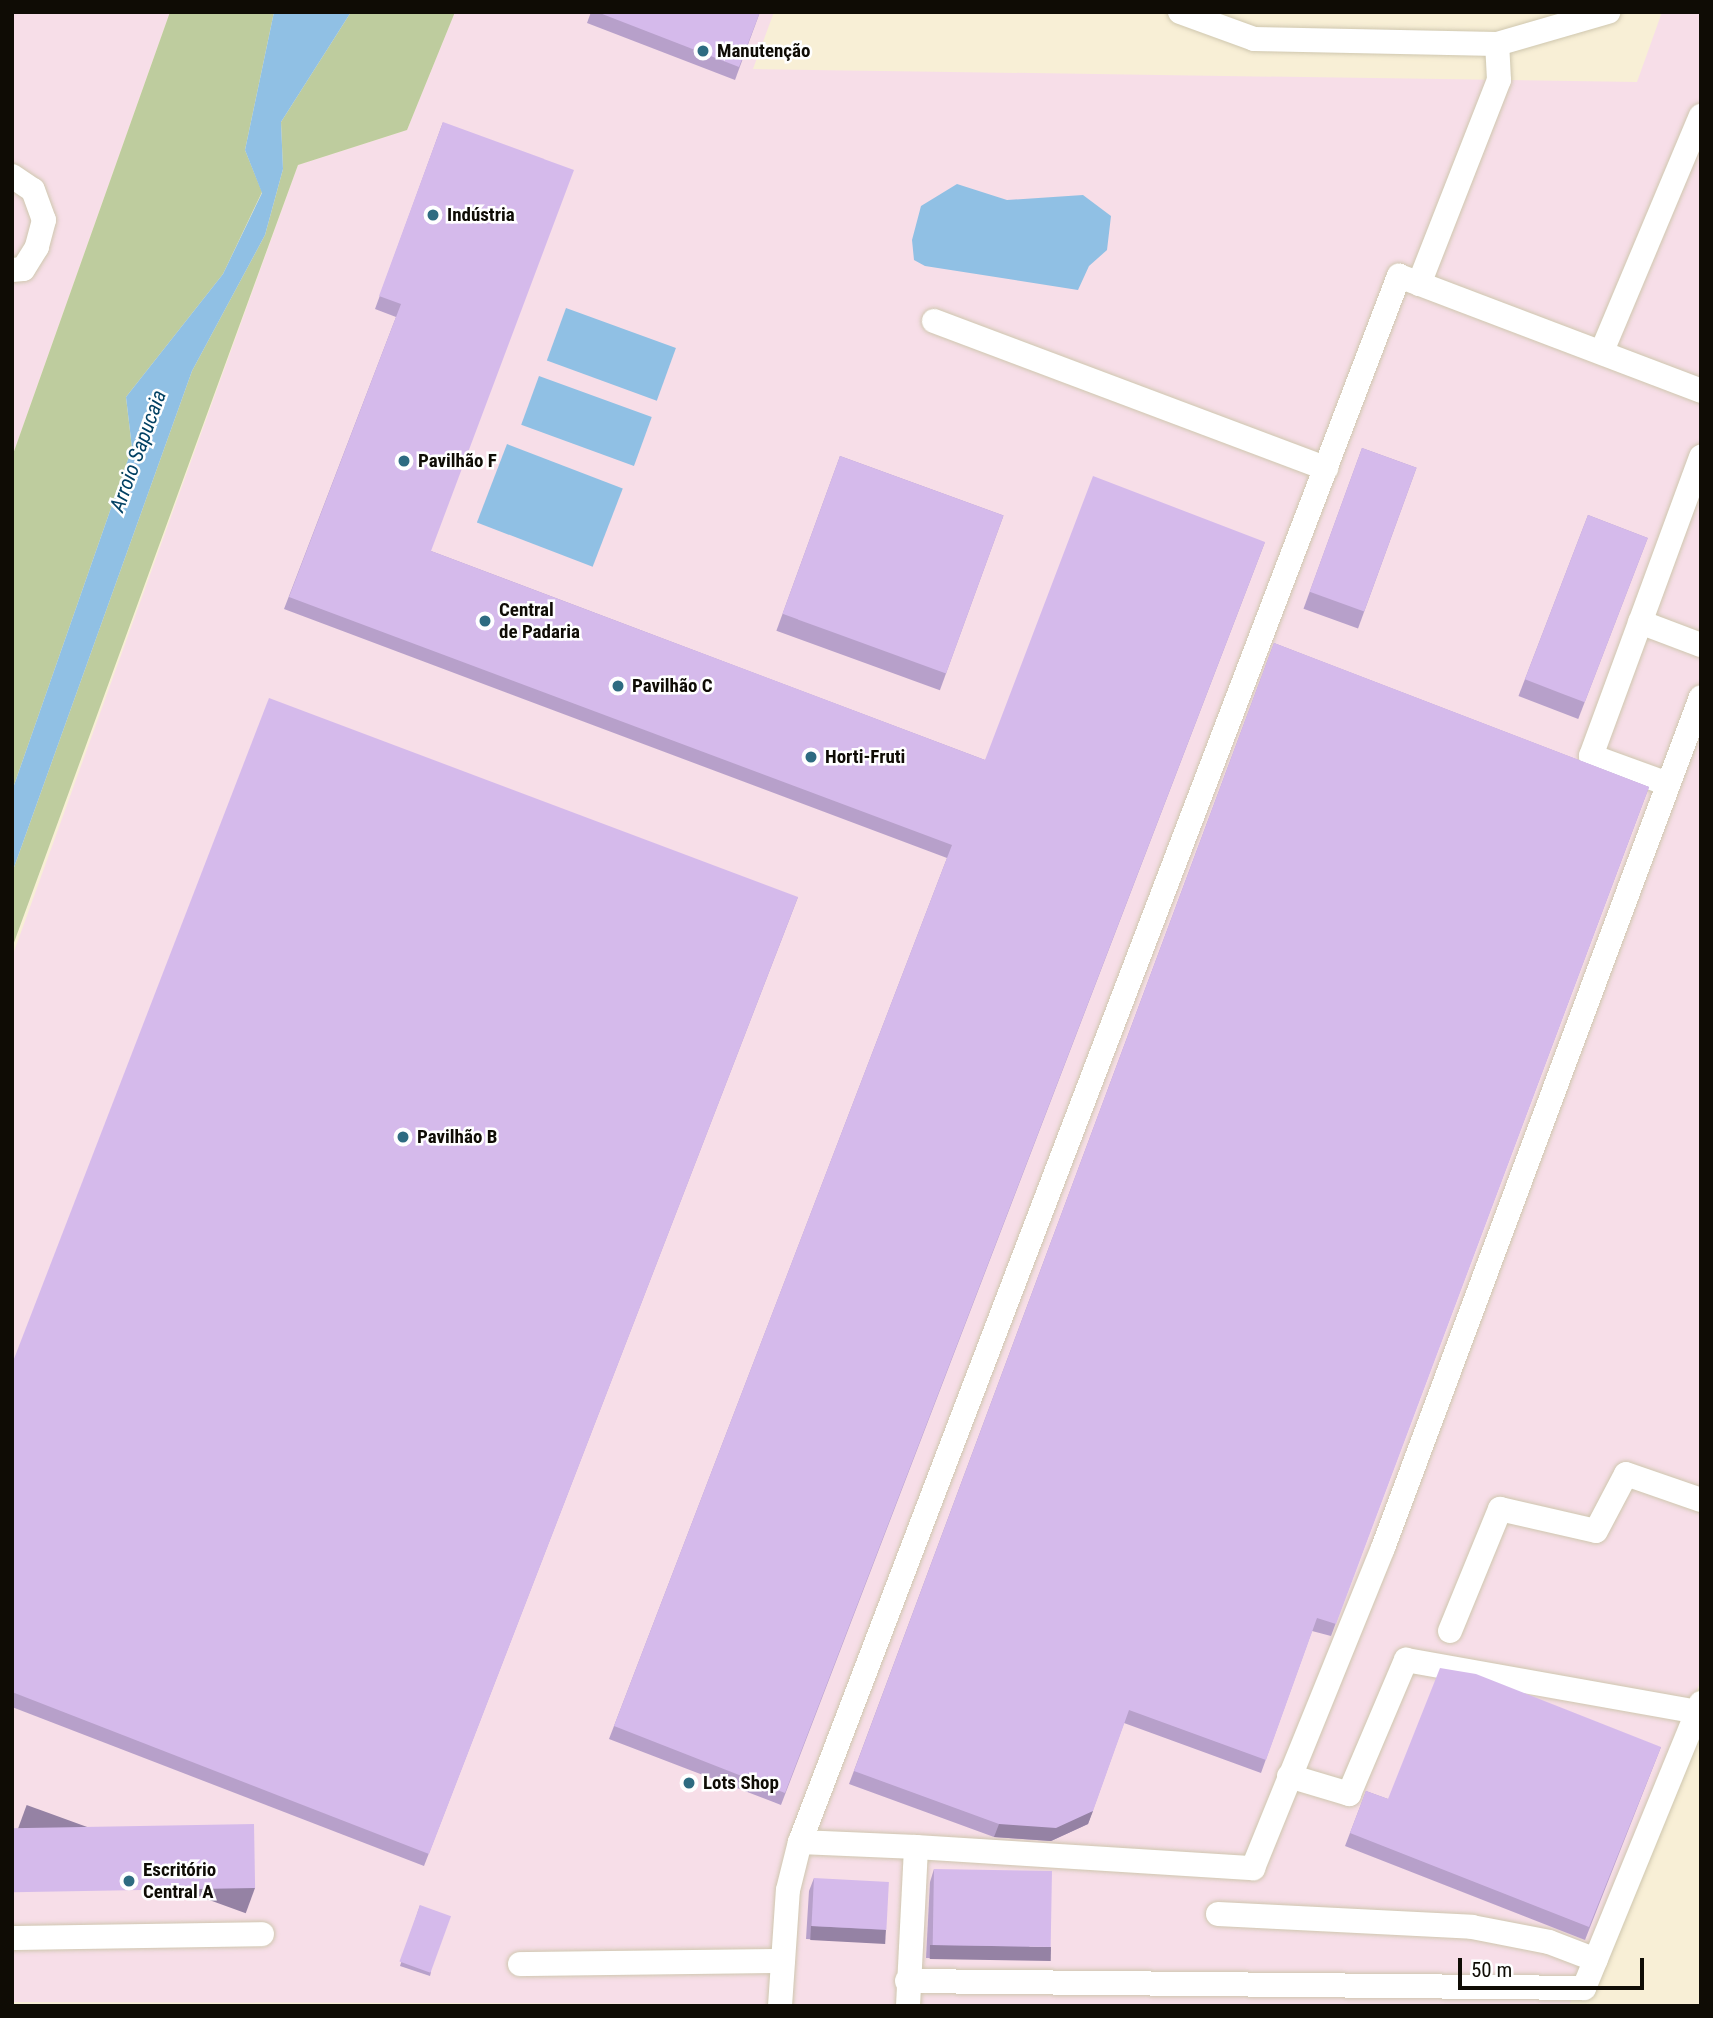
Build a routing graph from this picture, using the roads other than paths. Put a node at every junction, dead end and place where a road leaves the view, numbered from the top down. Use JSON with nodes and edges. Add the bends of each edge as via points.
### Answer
{"nodes":[{"id":1,"x":1181,"y":12,"type":"edge"},
{"id":2,"x":1608,"y":12,"type":"edge"},
{"id":3,"x":1497,"y":44,"type":"junction"},
{"id":4,"x":1701,"y":116,"type":"edge"},
{"id":5,"x":12,"y":176,"type":"edge"},
{"id":6,"x":12,"y":270,"type":"edge"},
{"id":7,"x":1419,"y":284,"type":"junction"},
{"id":8,"x":934,"y":321,"type":"dead end"},
{"id":9,"x":1602,"y":351,"type":"junction"},
{"id":10,"x":1701,"y":391,"type":"edge"},
{"id":11,"x":1701,"y":457,"type":"edge"},
{"id":12,"x":1326,"y":468,"type":"junction"},
{"id":13,"x":1640,"y":622,"type":"junction"},
{"id":14,"x":1701,"y":645,"type":"edge"},
{"id":15,"x":1701,"y":698,"type":"edge"},
{"id":16,"x":1668,"y":784,"type":"junction"},
{"id":17,"x":1701,"y":1500,"type":"edge"},
{"id":18,"x":1450,"y":1631,"type":"dead end"},
{"id":19,"x":1699,"y":1708,"type":"edge"},
{"id":20,"x":1289,"y":1776,"type":"junction"},
{"id":21,"x":800,"y":1842,"type":"junction"},
{"id":22,"x":916,"y":1847,"type":"junction"},
{"id":23,"x":1218,"y":1914,"type":"dead end"},
{"id":24,"x":262,"y":1934,"type":"dead end"},
{"id":25,"x":12,"y":1938,"type":"edge"},
{"id":26,"x":1596,"y":1960,"type":"junction"},
{"id":27,"x":783,"y":1961,"type":"junction"},
{"id":28,"x":520,"y":1964,"type":"dead end"},
{"id":29,"x":907,"y":1994,"type":"edge"},
{"id":30,"x":780,"y":2006,"type":"edge"}],
"edges":[{"from":1,"to":3,"type":"lane","via":[[1254,39]]},
{"from":2,"to":3,"type":"lane"},
{"from":3,"to":7,"type":"lane","via":[[1499,80]]},
{"from":4,"to":9,"type":"lane"},
{"from":5,"to":6,"type":"lane","via":[[33,190],[44,220],[37,247],[23,269]]},
{"from":7,"to":9,"type":"lane"},
{"from":7,"to":12,"type":"lane","via":[[1399,276]]},
{"from":8,"to":12,"type":"lane"},
{"from":9,"to":10,"type":"lane"},
{"from":11,"to":13,"type":"lane"},
{"from":12,"to":21,"type":"lane"},
{"from":13,"to":14,"type":"lane"},
{"from":13,"to":16,"type":"lane","via":[[1591,755]]},
{"from":15,"to":16,"type":"lane"},
{"from":16,"to":20,"type":"lane","via":[[1382,1548]]},
{"from":17,"to":18,"type":"lane","via":[[1626,1474],[1596,1531],[1500,1509]]},
{"from":19,"to":20,"type":"lane","via":[[1406,1660],[1349,1794]]},
{"from":19,"to":26,"type":"lane"},
{"from":20,"to":22,"type":"lane","via":[[1253,1868]]},
{"from":21,"to":22,"type":"lane"},
{"from":21,"to":27,"type":"lane"},
{"from":22,"to":29,"type":"lane"},
{"from":23,"to":26,"type":"lane","via":[[1472,1927],[1549,1942]]},
{"from":24,"to":25,"type":"lane"},
{"from":26,"to":29,"type":"lane","via":[[1584,1989]]},
{"from":27,"to":28,"type":"lane"},
{"from":27,"to":30,"type":"lane"}]}
